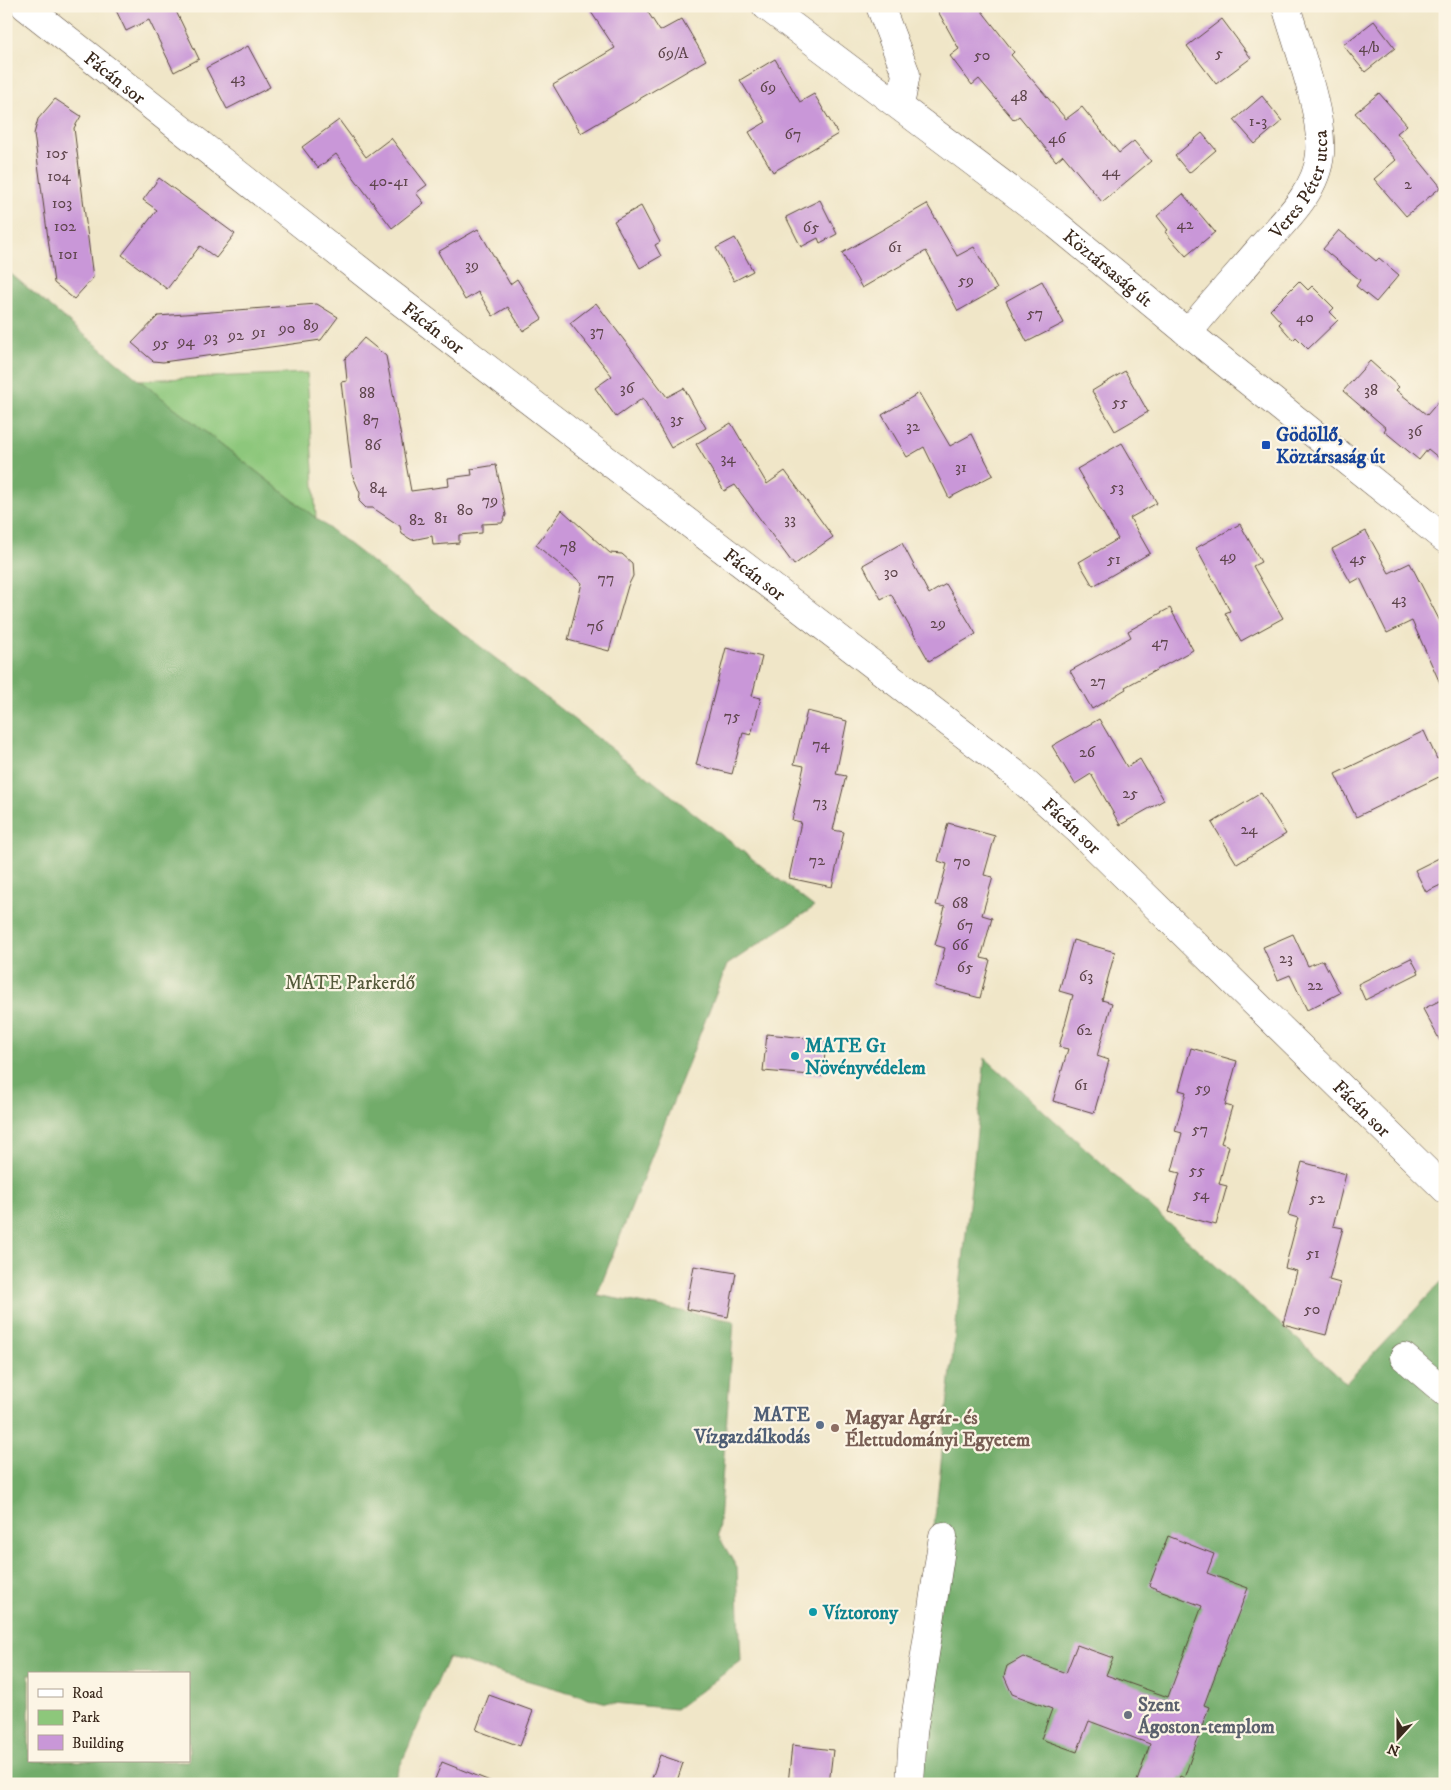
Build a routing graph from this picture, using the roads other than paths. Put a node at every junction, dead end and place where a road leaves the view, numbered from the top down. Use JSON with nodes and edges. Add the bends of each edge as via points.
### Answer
{"nodes":[{"id":1,"x":24,"y":6,"type":"edge"},
{"id":2,"x":766,"y":6,"type":"edge"},
{"id":3,"x":880,"y":6,"type":"edge"},
{"id":4,"x":1286,"y":6,"type":"edge"},
{"id":5,"x":900,"y":106,"type":"junction"},
{"id":6,"x":1188,"y":333,"type":"junction"},
{"id":7,"x":1445,"y":539,"type":"edge"},
{"id":8,"x":1445,"y":1189,"type":"edge"},
{"id":9,"x":1404,"y":1357,"type":"dead end"},
{"id":10,"x":1445,"y":1392,"type":"edge"},
{"id":11,"x":943,"y":1536,"type":"dead end"},
{"id":12,"x":910,"y":1784,"type":"edge"}],
"edges":[{"from":1,"to":8,"type":"street","name":"Fácán sor","via":[[373,281],[1013,772],[1078,830]]},
{"from":2,"to":5,"type":"street","name":"Köztársaság út"},
{"from":3,"to":5,"type":"street","via":[[906,74]]},
{"from":4,"to":6,"type":"street","name":"Veres Péter utca","via":[[1320,134],[1317,171],[1297,204]]},
{"from":5,"to":6,"type":"street","name":"Köztársaság út","via":[[1057,225]]},
{"from":6,"to":7,"type":"street","name":"Köztársaság út"},
{"from":9,"to":10,"type":"street"},
{"from":11,"to":12,"type":"street","via":[[913,1733]]}]}
